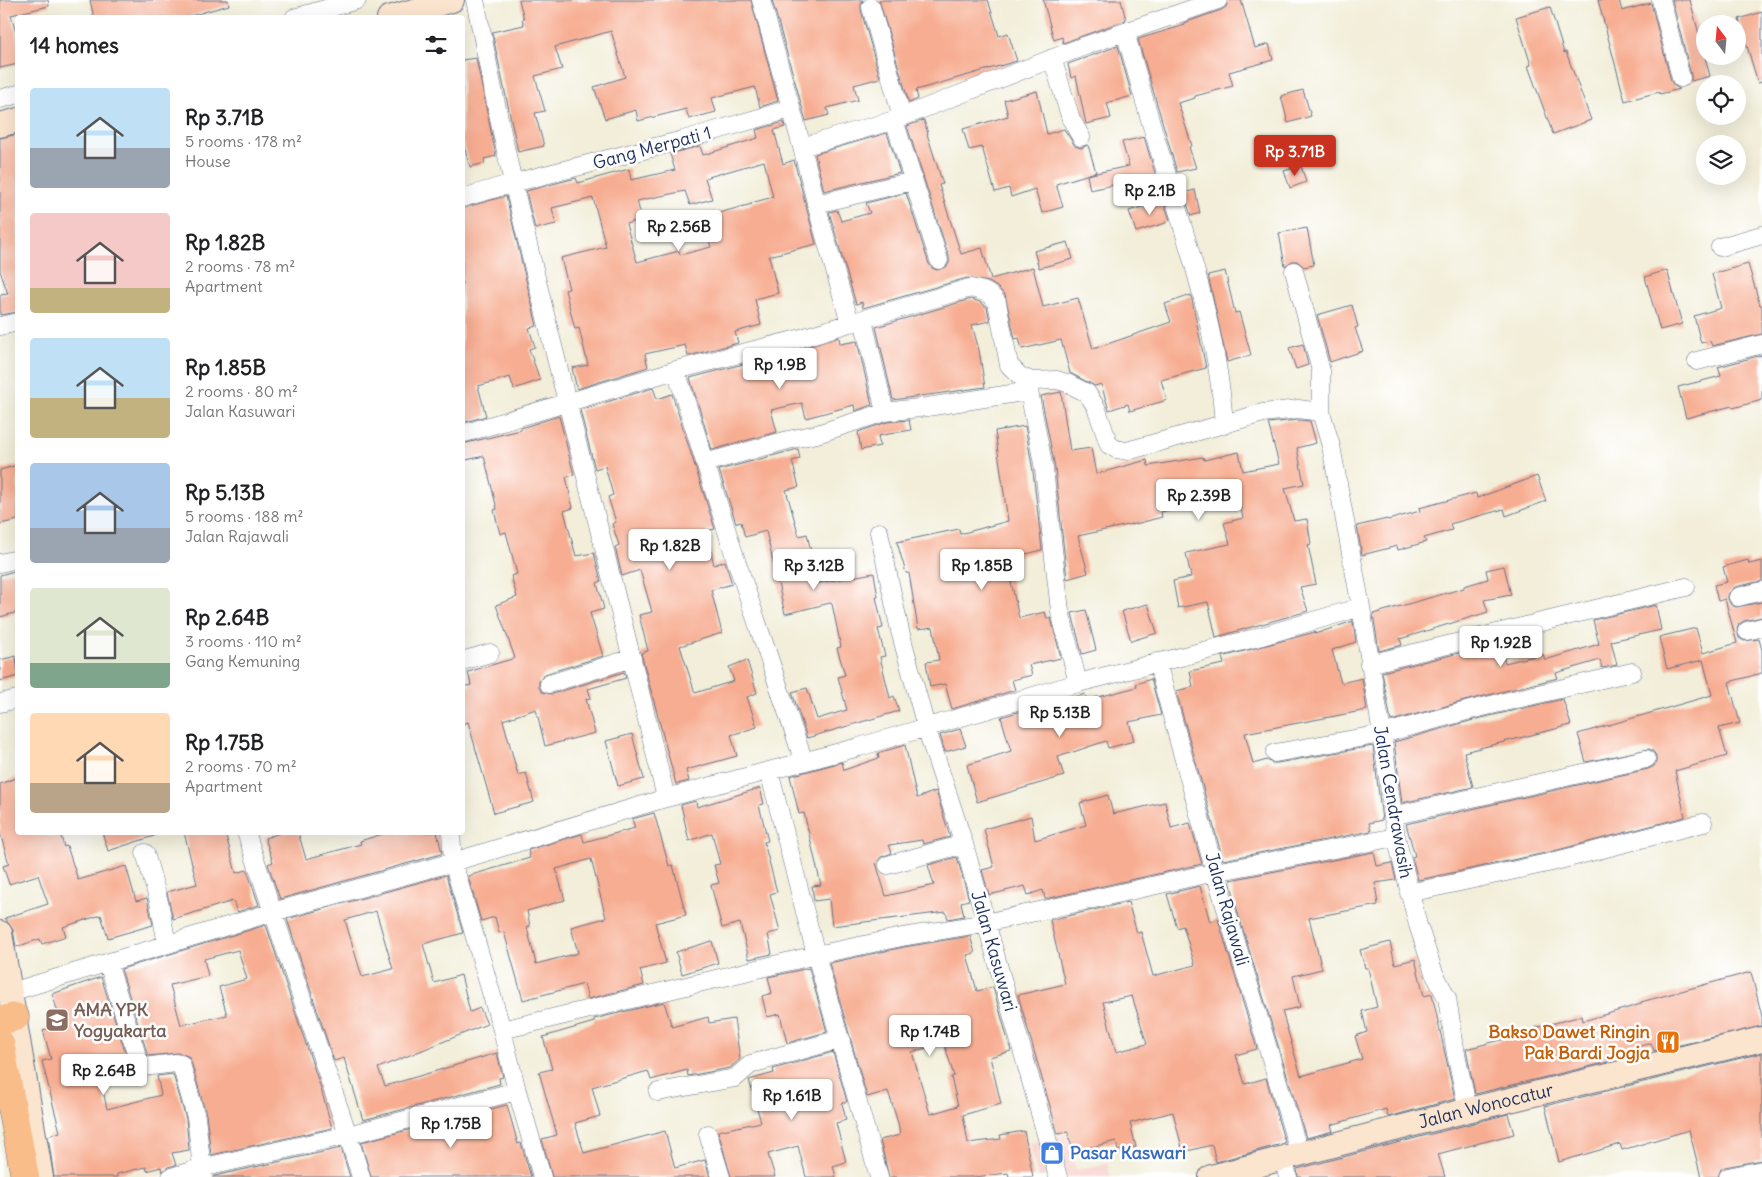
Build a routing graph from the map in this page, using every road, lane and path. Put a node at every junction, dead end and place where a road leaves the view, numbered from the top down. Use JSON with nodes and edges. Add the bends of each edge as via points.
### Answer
{"nodes":[{"id":1,"x":357,"y":0,"type":"edge"},
{"id":2,"x":452,"y":0,"type":"edge"},
{"id":3,"x":475,"y":0,"type":"edge"},
{"id":4,"x":762,"y":0,"type":"edge"},
{"id":5,"x":1218,"y":0,"type":"edge"},
{"id":6,"x":1661,"y":0,"type":"edge"},
{"id":7,"x":871,"y":7,"type":"dead end"},
{"id":8,"x":304,"y":15,"type":"edge"},
{"id":9,"x":400,"y":15,"type":"edge"},
{"id":10,"x":1125,"y":32,"type":"junction"},
{"id":11,"x":1052,"y":58,"type":"junction"},
{"id":12,"x":1682,"y":78,"type":"dead end"},
{"id":13,"x":15,"y":95,"type":"edge"},
{"id":14,"x":0,"y":99,"type":"edge"},
{"id":15,"x":790,"y":109,"type":"junction"},
{"id":16,"x":898,"y":119,"type":"junction"},
{"id":17,"x":15,"y":121,"type":"edge"},
{"id":18,"x":0,"y":125,"type":"edge"},
{"id":19,"x":1080,"y":138,"type":"dead end"},
{"id":20,"x":802,"y":147,"type":"junction"},
{"id":21,"x":913,"y":181,"type":"junction"},
{"id":22,"x":513,"y":183,"type":"junction"},
{"id":23,"x":465,"y":197,"type":"edge"},
{"id":24,"x":816,"y":204,"type":"junction"},
{"id":25,"x":1762,"y":235,"type":"edge"},
{"id":26,"x":1720,"y":247,"type":"dead end"},
{"id":27,"x":939,"y":260,"type":"dead end"},
{"id":28,"x":1294,"y":271,"type":"dead end"},
{"id":29,"x":857,"y":321,"type":"junction"},
{"id":30,"x":15,"y":323,"type":"edge"},
{"id":31,"x":0,"y":326,"type":"edge"},
{"id":32,"x":1762,"y":344,"type":"edge"},
{"id":33,"x":1697,"y":361,"type":"dead end"},
{"id":34,"x":676,"y":370,"type":"junction"},
{"id":35,"x":1030,"y":386,"type":"junction"},
{"id":36,"x":566,"y":402,"type":"junction"},
{"id":37,"x":885,"y":412,"type":"junction"},
{"id":38,"x":1321,"y":412,"type":"junction"},
{"id":39,"x":1224,"y":425,"type":"junction"},
{"id":40,"x":465,"y":433,"type":"edge"},
{"id":41,"x":705,"y":464,"type":"junction"},
{"id":42,"x":879,"y":532,"type":"dead end"},
{"id":43,"x":15,"y":560,"type":"edge"},
{"id":44,"x":0,"y":563,"type":"edge"},
{"id":45,"x":1686,"y":587,"type":"dead end"},
{"id":46,"x":1762,"y":591,"type":"edge"},
{"id":47,"x":1738,"y":597,"type":"dead end"},
{"id":48,"x":1361,"y":607,"type":"junction"},
{"id":49,"x":490,"y":653,"type":"dead end"},
{"id":50,"x":632,"y":658,"type":"junction"},
{"id":51,"x":465,"y":660,"type":"edge"},
{"id":52,"x":1157,"y":662,"type":"junction"},
{"id":53,"x":1369,"y":664,"type":"junction"},
{"id":54,"x":1632,"y":672,"type":"dead end"},
{"id":55,"x":1078,"y":683,"type":"junction"},
{"id":56,"x":550,"y":684,"type":"dead end"},
{"id":57,"x":15,"y":700,"type":"edge"},
{"id":58,"x":0,"y":703,"type":"edge"},
{"id":59,"x":926,"y":727,"type":"junction"},
{"id":60,"x":1382,"y":734,"type":"junction"},
{"id":61,"x":1275,"y":753,"type":"dead end"},
{"id":62,"x":1646,"y":759,"type":"dead end"},
{"id":63,"x":804,"y":762,"type":"junction"},
{"id":64,"x":768,"y":771,"type":"junction"},
{"id":65,"x":666,"y":798,"type":"junction"},
{"id":66,"x":1392,"y":816,"type":"junction"},
{"id":67,"x":1703,"y":823,"type":"dead end"},
{"id":68,"x":247,"y":835,"type":"edge"},
{"id":69,"x":451,"y":835,"type":"edge"},
{"id":70,"x":1396,"y":837,"type":"junction"},
{"id":71,"x":964,"y":844,"type":"junction"},
{"id":72,"x":145,"y":853,"type":"dead end"},
{"id":73,"x":453,"y":862,"type":"junction"},
{"id":74,"x":888,"y":865,"type":"dead end"},
{"id":75,"x":1216,"y":872,"type":"junction"},
{"id":76,"x":1409,"y":893,"type":"junction"},
{"id":77,"x":273,"y":912,"type":"junction"},
{"id":78,"x":985,"y":923,"type":"junction"},
{"id":79,"x":0,"y":932,"type":"edge"},
{"id":80,"x":167,"y":944,"type":"junction"},
{"id":81,"x":816,"y":955,"type":"junction"},
{"id":82,"x":108,"y":963,"type":"junction"},
{"id":83,"x":9,"y":1010,"type":"edge"},
{"id":84,"x":502,"y":1030,"type":"junction"},
{"id":85,"x":841,"y":1039,"type":"junction"},
{"id":86,"x":1762,"y":1039,"type":"edge"},
{"id":87,"x":0,"y":1043,"type":"edge"},
{"id":88,"x":517,"y":1091,"type":"junction"},
{"id":89,"x":658,"y":1092,"type":"dead end"},
{"id":90,"x":1468,"y":1110,"type":"junction"},
{"id":91,"x":708,"y":1134,"type":"dead end"},
{"id":92,"x":348,"y":1135,"type":"junction"},
{"id":93,"x":1290,"y":1164,"type":"edge"},
{"id":94,"x":1762,"y":1170,"type":"edge"},
{"id":95,"x":202,"y":1173,"type":"edge"},
{"id":96,"x":25,"y":1177,"type":"edge"},
{"id":97,"x":41,"y":1177,"type":"edge"},
{"id":98,"x":171,"y":1177,"type":"edge"},
{"id":99,"x":360,"y":1177,"type":"edge"},
{"id":100,"x":542,"y":1177,"type":"edge"},
{"id":101,"x":721,"y":1177,"type":"edge"},
{"id":102,"x":879,"y":1177,"type":"edge"},
{"id":103,"x":1058,"y":1177,"type":"edge"},
{"id":104,"x":1212,"y":1177,"type":"edge"},
{"id":105,"x":1728,"y":1177,"type":"edge"}],
"edges":[{"from":1,"to":8,"type":"street"},
{"from":2,"to":9,"type":"street"},
{"from":3,"to":22,"type":"street"},
{"from":4,"to":15,"type":"street"},
{"from":5,"to":10,"type":"street"},
{"from":6,"to":12,"type":"street"},
{"from":7,"to":16,"type":"street"},
{"from":10,"to":11,"type":"street"},
{"from":10,"to":39,"type":"street","via":[[1195,268],[1218,364]]},
{"from":11,"to":16,"type":"street"},
{"from":11,"to":19,"type":"street"},
{"from":13,"to":14,"type":"street"},
{"from":15,"to":20,"type":"street"},
{"from":15,"to":22,"type":"street","name":"Gang Merpati 1"},
{"from":16,"to":20,"type":"street"},
{"from":16,"to":21,"type":"street"},
{"from":17,"to":18,"type":"street"},
{"from":20,"to":24,"type":"street"},
{"from":21,"to":24,"type":"street"},
{"from":21,"to":27,"type":"street"},
{"from":22,"to":23,"type":"street","name":"Gang Merpati 1"},
{"from":22,"to":36,"type":"street"},
{"from":24,"to":29,"type":"street"},
{"from":25,"to":26,"type":"street"},
{"from":28,"to":38,"type":"street","name":"Jalan Cendrawasih","via":[[1321,372]]},
{"from":29,"to":34,"type":"street"},
{"from":29,"to":35,"type":"street","via":[[970,288],[984,291],[997,302],[1010,365]]},
{"from":29,"to":37,"type":"street"},
{"from":30,"to":31,"type":"street"},
{"from":32,"to":33,"type":"street"},
{"from":34,"to":36,"type":"street"},
{"from":34,"to":41,"type":"street"},
{"from":35,"to":37,"type":"street"},
{"from":35,"to":39,"type":"street","via":[[1057,380],[1087,393],[1096,407],[1109,444],[1116,449],[1127,451]]},
{"from":35,"to":55,"type":"street","via":[[1044,469],[1060,611]]},
{"from":36,"to":40,"type":"street"},
{"from":36,"to":50,"type":"street"},
{"from":37,"to":41,"type":"street"},
{"from":38,"to":39,"type":"street","via":[[1282,410]]},
{"from":38,"to":48,"type":"street","name":"Jalan Cendrawasih","via":[[1331,446]]},
{"from":41,"to":63,"type":"street"},
{"from":42,"to":59,"type":"street","name":"Jalan Kasuwari","via":[[900,631]]},
{"from":43,"to":44,"type":"street"},
{"from":45,"to":53,"type":"street"},
{"from":46,"to":47,"type":"street"},
{"from":48,"to":52,"type":"street"},
{"from":48,"to":53,"type":"street","name":"Jalan Cendrawasih"},
{"from":49,"to":51,"type":"street"},
{"from":50,"to":56,"type":"street"},
{"from":50,"to":65,"type":"street"},
{"from":52,"to":55,"type":"street"},
{"from":52,"to":75,"type":"street","name":"Jalan Rajawali"},
{"from":53,"to":60,"type":"street","name":"Jalan Cendrawasih"},
{"from":54,"to":60,"type":"street"},
{"from":55,"to":59,"type":"street"},
{"from":57,"to":58,"type":"street"},
{"from":59,"to":63,"type":"street"},
{"from":59,"to":71,"type":"street","name":"Jalan Kasuwari"},
{"from":60,"to":61,"type":"street"},
{"from":60,"to":66,"type":"street","name":"Jalan Cendrawasih"},
{"from":62,"to":66,"type":"street"},
{"from":63,"to":64,"type":"street"},
{"from":64,"to":65,"type":"street"},
{"from":64,"to":81,"type":"street"},
{"from":65,"to":73,"type":"street"},
{"from":66,"to":70,"type":"street","name":"Jalan Cendrawasih"},
{"from":67,"to":76,"type":"street","via":[[1552,862]]},
{"from":68,"to":77,"type":"street"},
{"from":69,"to":73,"type":"street"},
{"from":70,"to":75,"type":"street"},
{"from":70,"to":76,"type":"street","name":"Jalan Cendrawasih"},
{"from":71,"to":74,"type":"street"},
{"from":71,"to":78,"type":"street","name":"Jalan Kasuwari"},
{"from":72,"to":80,"type":"street"},
{"from":73,"to":77,"type":"street"},
{"from":73,"to":84,"type":"street"},
{"from":75,"to":78,"type":"street"},
{"from":75,"to":93,"type":"street","name":"Jalan Rajawali"},
{"from":76,"to":90,"type":"street","name":"Jalan Cendrawasih","via":[[1434,972],[1447,998]]},
{"from":77,"to":80,"type":"street"},
{"from":77,"to":92,"type":"street"},
{"from":78,"to":81,"type":"street"},
{"from":78,"to":103,"type":"street","name":"Jalan Kasuwari"},
{"from":79,"to":83,"type":"street"},
{"from":80,"to":82,"type":"street"},
{"from":81,"to":84,"type":"street"},
{"from":81,"to":85,"type":"street"},
{"from":82,"to":83,"type":"street"},
{"from":82,"to":95,"type":"street","via":[[139,1062],[143,1067],[181,1064],[196,1117]]},
{"from":83,"to":97,"type":"street"},
{"from":84,"to":88,"type":"street"},
{"from":85,"to":89,"type":"street","via":[[752,1064],[736,1078]]},
{"from":85,"to":102,"type":"street"},
{"from":86,"to":90,"type":"street","name":"Jalan Wonocatur"},
{"from":87,"to":96,"type":"highway"},
{"from":88,"to":92,"type":"street"},
{"from":88,"to":100,"type":"street"},
{"from":90,"to":93,"type":"street","name":"Jalan Wonocatur"},
{"from":91,"to":101,"type":"street"},
{"from":92,"to":95,"type":"street"},
{"from":92,"to":99,"type":"street"},
{"from":93,"to":104,"type":"street","name":"Jalan Wonocatur"},
{"from":94,"to":105,"type":"street"},
{"from":95,"to":98,"type":"street"}]}
